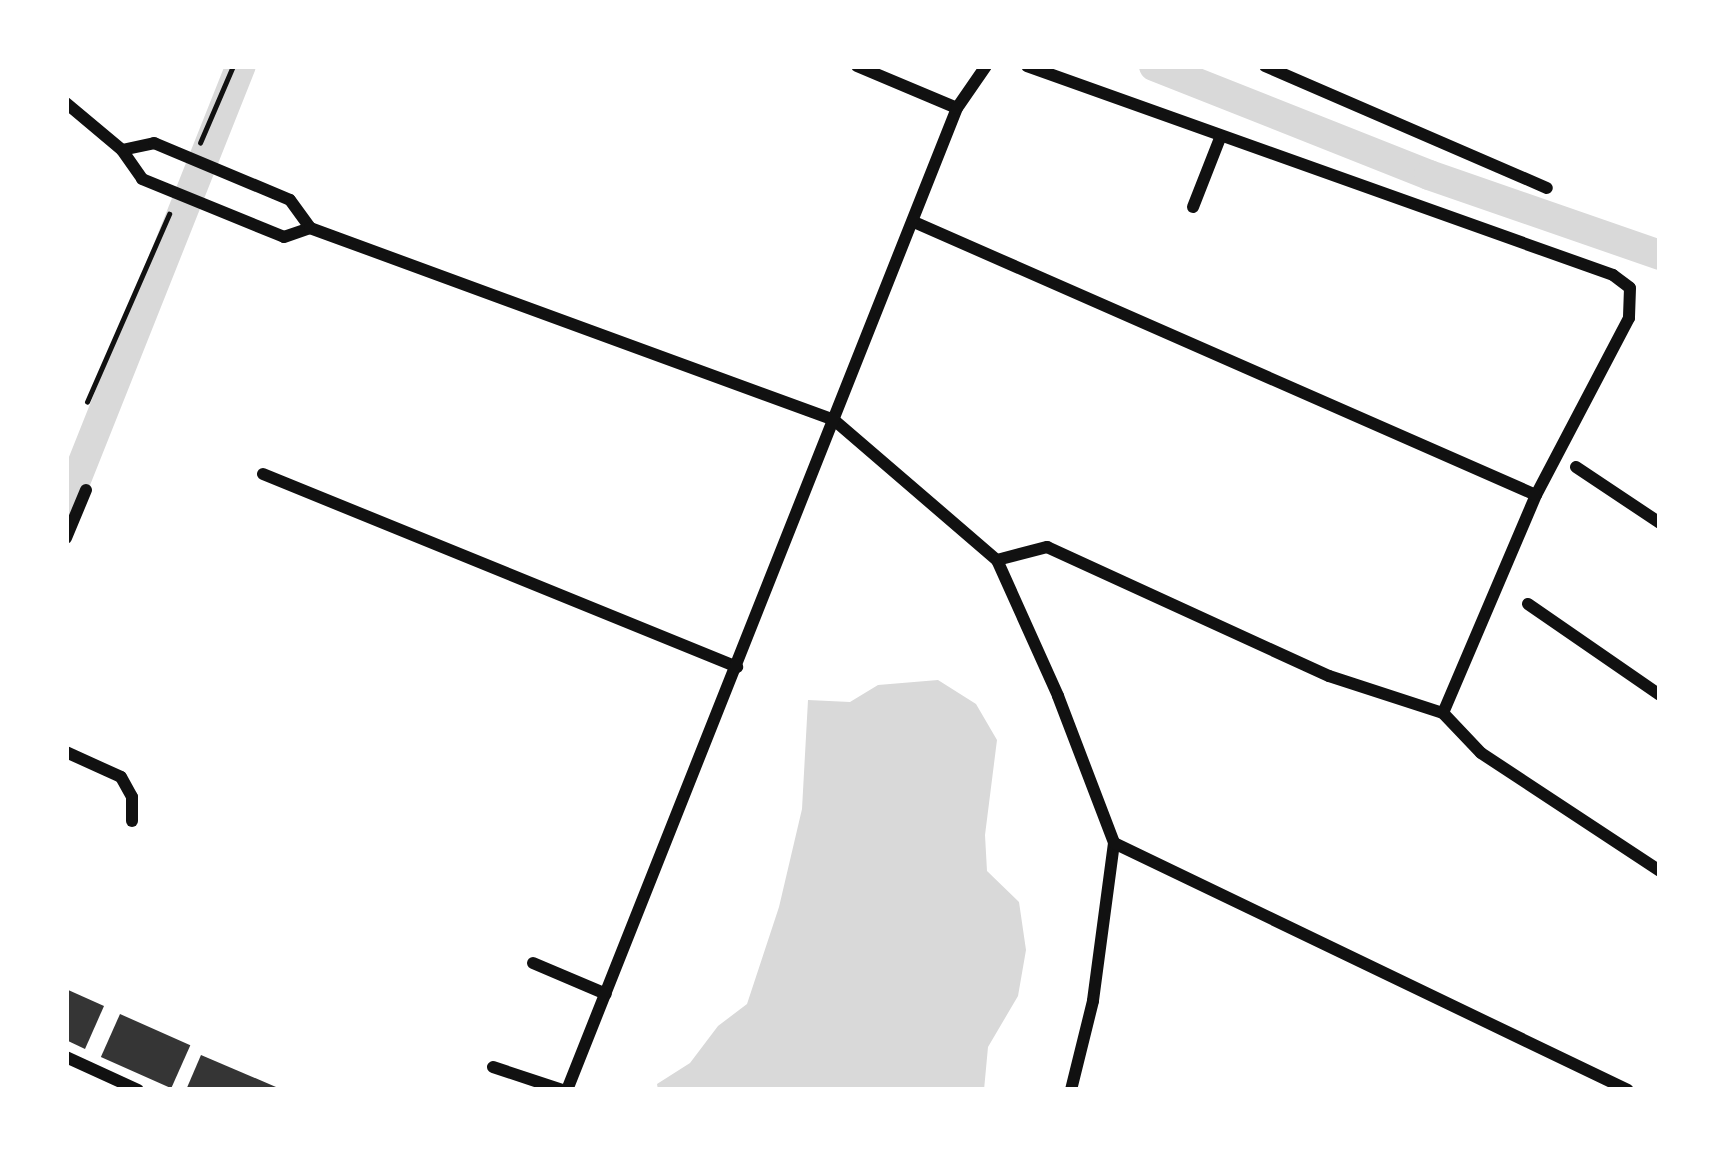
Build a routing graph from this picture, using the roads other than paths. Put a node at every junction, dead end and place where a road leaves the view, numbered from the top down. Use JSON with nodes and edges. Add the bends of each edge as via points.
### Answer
{"nodes":[{"id":1,"x":857,"y":66,"type":"edge"},
{"id":2,"x":986,"y":66,"type":"edge"},
{"id":3,"x":1027,"y":66,"type":"edge"},
{"id":4,"x":1265,"y":66,"type":"edge"},
{"id":5,"x":66,"y":104,"type":"edge"},
{"id":6,"x":957,"y":108,"type":"junction"},
{"id":7,"x":1220,"y":138,"type":"junction"},
{"id":8,"x":122,"y":150,"type":"junction"},
{"id":9,"x":1547,"y":188,"type":"dead end"},
{"id":10,"x":1193,"y":206,"type":"dead end"},
{"id":11,"x":914,"y":222,"type":"junction"},
{"id":12,"x":310,"y":228,"type":"junction"},
{"id":13,"x":834,"y":420,"type":"junction"},
{"id":14,"x":1576,"y":467,"type":"dead end"},
{"id":15,"x":262,"y":474,"type":"dead end"},
{"id":16,"x":86,"y":490,"type":"dead end"},
{"id":17,"x":1537,"y":495,"type":"junction"},
{"id":18,"x":1660,"y":523,"type":"edge"},
{"id":19,"x":66,"y":538,"type":"edge"},
{"id":20,"x":998,"y":560,"type":"junction"},
{"id":21,"x":1528,"y":604,"type":"dead end"},
{"id":22,"x":737,"y":667,"type":"junction"},
{"id":23,"x":1660,"y":695,"type":"edge"},
{"id":24,"x":1443,"y":712,"type":"junction"},
{"id":25,"x":66,"y":752,"type":"edge"},
{"id":26,"x":132,"y":821,"type":"dead end"},
{"id":27,"x":1114,"y":843,"type":"junction"},
{"id":28,"x":1660,"y":871,"type":"edge"},
{"id":29,"x":533,"y":963,"type":"dead end"},
{"id":30,"x":606,"y":994,"type":"junction"},
{"id":31,"x":66,"y":1058,"type":"edge"},
{"id":32,"x":493,"y":1067,"type":"dead end"},
{"id":33,"x":138,"y":1090,"type":"edge"},
{"id":34,"x":564,"y":1090,"type":"edge"},
{"id":35,"x":1071,"y":1090,"type":"edge"},
{"id":36,"x":1628,"y":1090,"type":"edge"}],
"edges":[{"from":1,"to":6,"type":"street"},
{"from":2,"to":6,"type":"street"},
{"from":3,"to":7,"type":"street"},
{"from":4,"to":9,"type":"street"},
{"from":5,"to":8,"type":"street"},
{"from":6,"to":11,"type":"street"},
{"from":7,"to":10,"type":"street"},
{"from":7,"to":17,"type":"street","via":[[1624,281],[1633,297],[1630,318]]},
{"from":8,"to":12,"type":"street","via":[[154,143],[290,200]]},
{"from":8,"to":12,"type":"street","via":[[142,179],[284,237]]},
{"from":11,"to":13,"type":"street"},
{"from":11,"to":17,"type":"street"},
{"from":12,"to":13,"type":"street"},
{"from":13,"to":20,"type":"street"},
{"from":13,"to":22,"type":"street"},
{"from":14,"to":18,"type":"street"},
{"from":15,"to":22,"type":"street"},
{"from":16,"to":19,"type":"street"},
{"from":17,"to":24,"type":"street"},
{"from":20,"to":24,"type":"street","via":[[1048,548],[1329,676]]},
{"from":20,"to":27,"type":"street"},
{"from":21,"to":23,"type":"street"},
{"from":22,"to":30,"type":"street"},
{"from":24,"to":28,"type":"street","via":[[1481,753]]},
{"from":25,"to":26,"type":"street","via":[[121,777]]},
{"from":27,"to":35,"type":"street","via":[[1093,1001]]},
{"from":27,"to":36,"type":"street"},
{"from":29,"to":30,"type":"street"},
{"from":30,"to":34,"type":"street"},
{"from":31,"to":33,"type":"street"},
{"from":32,"to":34,"type":"street"}]}
